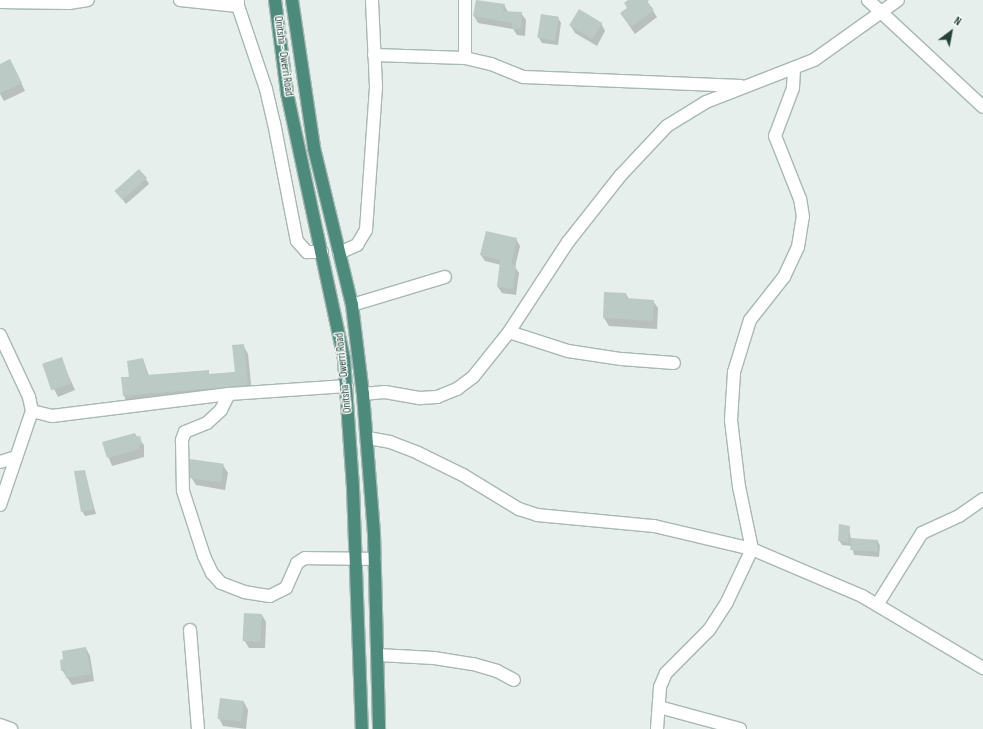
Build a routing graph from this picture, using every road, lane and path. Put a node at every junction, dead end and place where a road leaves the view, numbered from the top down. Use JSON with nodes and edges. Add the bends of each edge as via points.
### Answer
{"nodes":[{"id":1,"x":88,"y":0,"type":"edge"},
{"id":2,"x":180,"y":0,"type":"edge"},
{"id":3,"x":275,"y":0,"type":"edge"},
{"id":4,"x":292,"y":0,"type":"edge"},
{"id":5,"x":372,"y":0,"type":"edge"},
{"id":6,"x":465,"y":0,"type":"edge"},
{"id":7,"x":868,"y":0,"type":"edge"},
{"id":8,"x":898,"y":0,"type":"edge"},
{"id":9,"x":0,"y":2,"type":"edge"},
{"id":10,"x":238,"y":3,"type":"edge"},
{"id":11,"x":879,"y":11,"type":"junction"},
{"id":12,"x":374,"y":54,"type":"junction"},
{"id":13,"x":465,"y":58,"type":"junction"},
{"id":14,"x":794,"y":70,"type":"junction"},
{"id":15,"x":747,"y":86,"type":"junction"},
{"id":16,"x":983,"y":106,"type":"edge"},
{"id":17,"x":322,"y":252,"type":"junction"},
{"id":18,"x":340,"y":253,"type":"junction"},
{"id":19,"x":445,"y":277,"type":"dead end"},
{"id":20,"x":352,"y":305,"type":"junction"},
{"id":21,"x":509,"y":332,"type":"junction"},
{"id":22,"x":0,"y":335,"type":"edge"},
{"id":23,"x":674,"y":363,"type":"dead end"},
{"id":24,"x":346,"y":386,"type":"junction"},
{"id":25,"x":229,"y":394,"type":"junction"},
{"id":26,"x":363,"y":394,"type":"junction"},
{"id":27,"x":32,"y":411,"type":"junction"},
{"id":28,"x":368,"y":438,"type":"junction"},
{"id":29,"x":16,"y":457,"type":"junction"},
{"id":30,"x":0,"y":462,"type":"edge"},
{"id":31,"x":983,"y":499,"type":"edge"},
{"id":32,"x":0,"y":505,"type":"edge"},
{"id":33,"x":752,"y":549,"type":"junction"},
{"id":34,"x":356,"y":558,"type":"junction"},
{"id":35,"x":375,"y":559,"type":"junction"},
{"id":36,"x":877,"y":605,"type":"junction"},
{"id":37,"x":190,"y":630,"type":"dead end"},
{"id":38,"x":378,"y":655,"type":"junction"},
{"id":39,"x":983,"y":668,"type":"edge"},
{"id":40,"x":514,"y":680,"type":"dead end"},
{"id":41,"x":659,"y":707,"type":"junction"},
{"id":42,"x":0,"y":725,"type":"edge"},
{"id":43,"x":11,"y":729,"type":"edge"},
{"id":44,"x":198,"y":729,"type":"edge"},
{"id":45,"x":362,"y":729,"type":"edge"},
{"id":46,"x":379,"y":729,"type":"edge"},
{"id":47,"x":657,"y":729,"type":"edge"},
{"id":48,"x":740,"y":729,"type":"edge"}],
"edges":[{"from":1,"to":9,"type":"street","via":[[69,3]]},
{"from":2,"to":10,"type":"street"},
{"from":3,"to":17,"type":"highway","name":"Onitsha - Owerri Road","via":[[288,93]]},
{"from":4,"to":18,"type":"highway","name":"Onitsha - Owerri Road","via":[[314,148]]},
{"from":5,"to":12,"type":"street"},
{"from":6,"to":13,"type":"street"},
{"from":7,"to":11,"type":"street"},
{"from":8,"to":11,"type":"street"},
{"from":10,"to":17,"type":"street","via":[[266,89],[297,241],[307,252]]},
{"from":11,"to":14,"type":"street","via":[[829,51]]},
{"from":11,"to":16,"type":"street"},
{"from":12,"to":13,"type":"street"},
{"from":12,"to":18,"type":"street","via":[[376,86],[366,230],[357,245]]},
{"from":13,"to":15,"type":"street","via":[[491,64],[524,77]]},
{"from":14,"to":15,"type":"street"},
{"from":14,"to":33,"type":"street","via":[[792,88],[775,136],[800,199],[803,217],[798,247],[784,277],[750,320],[734,372],[730,420],[739,486]]},
{"from":15,"to":21,"type":"street","via":[[706,102],[667,126],[649,143],[568,242]]},
{"from":17,"to":24,"type":"highway","name":"Onitsha - Owerri Road","via":[[344,359]]},
{"from":18,"to":20,"type":"highway","name":"Onitsha - Owerri Road"},
{"from":19,"to":20,"type":"street"},
{"from":20,"to":26,"type":"highway","name":"Onitsha - Owerri Road"},
{"from":21,"to":23,"type":"street","via":[[568,351]]},
{"from":21,"to":26,"type":"street","via":[[473,377],[456,389],[437,397],[420,398],[385,392]]},
{"from":22,"to":27,"type":"street","via":[[29,397]]},
{"from":24,"to":25,"type":"street"},
{"from":24,"to":34,"type":"highway","name":"Onitsha - Owerri Road"},
{"from":25,"to":27,"type":"street","via":[[59,416]]},
{"from":25,"to":34,"type":"street","via":[[221,410],[206,423],[184,432],[182,440],[183,491],[212,573],[221,582],[244,592],[270,596],[286,588],[297,562],[305,558]]},
{"from":26,"to":28,"type":"highway","name":"Onitsha - Owerri Road"},
{"from":27,"to":29,"type":"street"},
{"from":28,"to":33,"type":"street","via":[[390,442],[418,453],[519,509],[537,515],[654,526]]},
{"from":28,"to":35,"type":"highway","name":"Onitsha - Owerri Road"},
{"from":29,"to":30,"type":"street"},
{"from":29,"to":32,"type":"street"},
{"from":31,"to":36,"type":"street","via":[[959,516],[922,533]]},
{"from":33,"to":36,"type":"street","via":[[862,596]]},
{"from":33,"to":41,"type":"street","via":[[727,602],[708,630],[666,673],[660,687]]},
{"from":34,"to":35,"type":"street"},
{"from":34,"to":45,"type":"highway","name":"Onitsha - Owerri Road"},
{"from":35,"to":38,"type":"highway","name":"Onitsha - Owerri Road"},
{"from":36,"to":39,"type":"street"},
{"from":37,"to":44,"type":"street"},
{"from":38,"to":40,"type":"street","via":[[434,658],[473,664],[497,671]]},
{"from":38,"to":46,"type":"highway","name":"Onitsha - Owerri Road"},
{"from":41,"to":47,"type":"street"},
{"from":41,"to":48,"type":"street"},
{"from":42,"to":43,"type":"street"}]}
